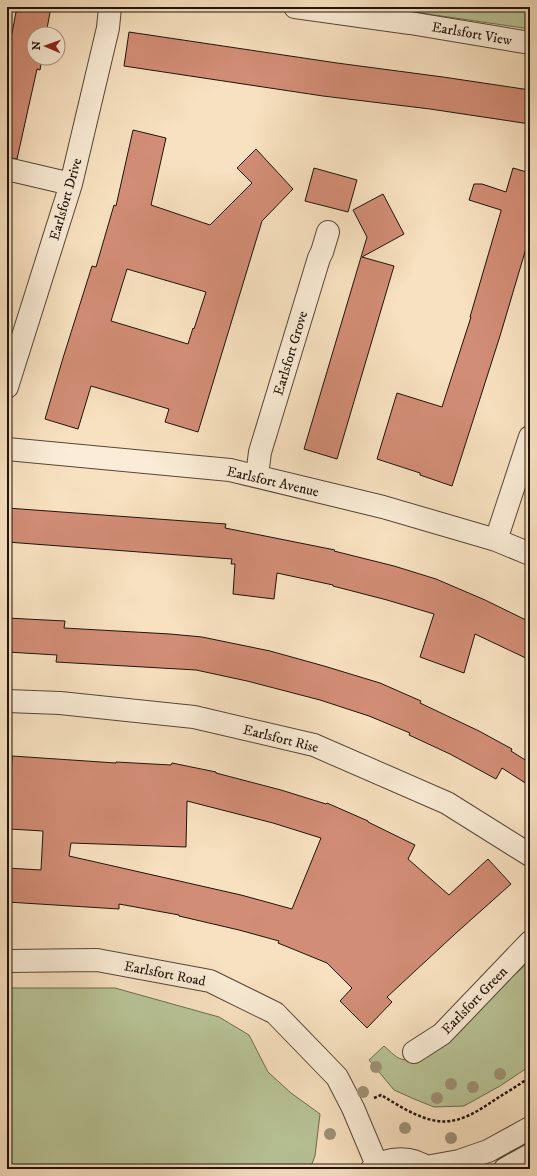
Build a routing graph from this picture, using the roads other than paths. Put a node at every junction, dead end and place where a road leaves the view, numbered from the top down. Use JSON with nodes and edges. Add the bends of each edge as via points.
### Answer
{"nodes":[{"id":1,"x":110,"y":7,"type":"edge"},
{"id":2,"x":295,"y":7,"type":"edge"},
{"id":3,"x":530,"y":43,"type":"edge"},
{"id":4,"x":7,"y":170,"type":"edge"},
{"id":5,"x":71,"y":184,"type":"junction"},
{"id":6,"x":328,"y":232,"type":"dead end"},
{"id":7,"x":7,"y":387,"type":"edge"},
{"id":8,"x":530,"y":437,"type":"edge"},
{"id":9,"x":7,"y":449,"type":"edge"},
{"id":10,"x":257,"y":476,"type":"junction"},
{"id":11,"x":496,"y":540,"type":"junction"},
{"id":12,"x":530,"y":554,"type":"edge"},
{"id":13,"x":7,"y":700,"type":"edge"},
{"id":14,"x":530,"y":855,"type":"edge"},
{"id":15,"x":530,"y":942,"type":"edge"},
{"id":16,"x":7,"y":961,"type":"edge"},
{"id":17,"x":414,"y":1052,"type":"dead end"},
{"id":18,"x":530,"y":1128,"type":"edge"},
{"id":19,"x":530,"y":1155,"type":"edge"},
{"id":20,"x":374,"y":1167,"type":"edge"},
{"id":21,"x":428,"y":1168,"type":"edge"},
{"id":22,"x":505,"y":1169,"type":"edge"}],
"edges":[{"from":1,"to":5,"type":"street","name":"Earlsfort Drive","via":[[108,28]]},
{"from":2,"to":3,"type":"street","name":"Earlsfort View"},
{"from":4,"to":5,"type":"street"},
{"from":5,"to":7,"type":"street","name":"Earlsfort Drive"},
{"from":6,"to":10,"type":"street","name":"Earlsfort Grove","via":[[260,452]]},
{"from":8,"to":11,"type":"street"},
{"from":9,"to":10,"type":"street","name":"Earlsfort Avenue","via":[[230,470]]},
{"from":10,"to":11,"type":"street","name":"Earlsfort Avenue","via":[[383,507]]},
{"from":11,"to":12,"type":"street","name":"Earlsfort Avenue"},
{"from":13,"to":14,"type":"street","name":"Earlsfort Rise","via":[[194,717],[314,745],[447,803]]},
{"from":15,"to":17,"type":"street","name":"Earlsfort Green","via":[[442,1034]]},
{"from":16,"to":20,"type":"street","name":"Earlsfort Road","via":[[98,960],[210,982],[275,1013],[337,1077],[353,1108]]},
{"from":18,"to":21,"type":"street","via":[[488,1151]]},
{"from":19,"to":22,"type":"street"},
{"from":20,"to":21,"type":"street","via":[[401,1159]]}]}
